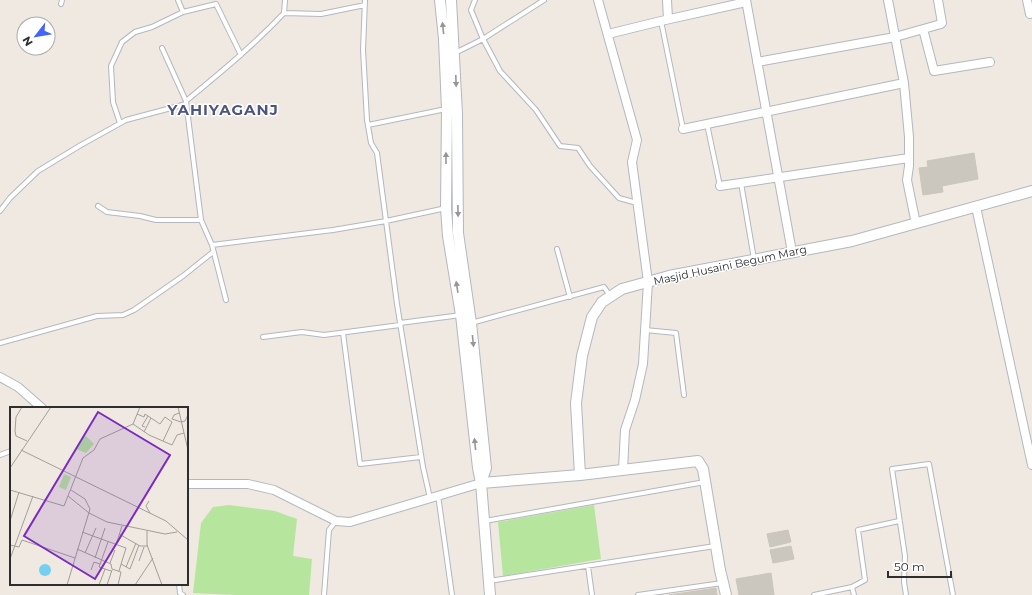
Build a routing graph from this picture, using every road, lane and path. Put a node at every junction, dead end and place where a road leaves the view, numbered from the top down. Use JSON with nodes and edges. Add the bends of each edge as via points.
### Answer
{"nodes":[{"id":1,"x":178,"y":0,"type":"edge"},
{"id":2,"x":284,"y":0,"type":"edge"},
{"id":3,"x":440,"y":0,"type":"edge"},
{"id":4,"x":451,"y":0,"type":"edge"},
{"id":5,"x":475,"y":0,"type":"edge"},
{"id":6,"x":544,"y":0,"type":"edge"},
{"id":7,"x":598,"y":0,"type":"edge"},
{"id":8,"x":667,"y":0,"type":"edge"},
{"id":9,"x":888,"y":0,"type":"edge"},
{"id":10,"x":938,"y":0,"type":"edge"},
{"id":11,"x":1028,"y":0,"type":"edge"},
{"id":12,"x":746,"y":1,"type":"edge"},
{"id":13,"x":365,"y":2,"type":"edge"},
{"id":14,"x":183,"y":12,"type":"junction"},
{"id":15,"x":284,"y":13,"type":"junction"},
{"id":16,"x":1030,"y":14,"type":"dead end"},
{"id":17,"x":665,"y":20,"type":"junction"},
{"id":18,"x":923,"y":29,"type":"junction"},
{"id":19,"x":608,"y":34,"type":"junction"},
{"id":20,"x":895,"y":37,"type":"junction"},
{"id":21,"x":482,"y":39,"type":"junction"},
{"id":22,"x":162,"y":48,"type":"dead end"},
{"id":23,"x":455,"y":53,"type":"junction"},
{"id":24,"x":241,"y":55,"type":"junction"},
{"id":25,"x":757,"y":62,"type":"junction"},
{"id":26,"x":990,"y":62,"type":"dead end"},
{"id":27,"x":904,"y":83,"type":"junction"},
{"id":28,"x":186,"y":102,"type":"junction"},
{"id":29,"x":447,"y":109,"type":"junction"},
{"id":30,"x":767,"y":112,"type":"junction"},
{"id":31,"x":120,"y":123,"type":"junction"},
{"id":32,"x":707,"y":124,"type":"junction"},
{"id":33,"x":368,"y":125,"type":"junction"},
{"id":34,"x":683,"y":129,"type":"joint"},
{"id":35,"x":909,"y":158,"type":"junction"},
{"id":36,"x":778,"y":178,"type":"junction"},
{"id":37,"x":741,"y":183,"type":"junction"},
{"id":38,"x":720,"y":186,"type":"joint"},
{"id":39,"x":1032,"y":191,"type":"edge"},
{"id":40,"x":638,"y":203,"type":"junction"},
{"id":41,"x":98,"y":206,"type":"dead end"},
{"id":42,"x":976,"y":207,"type":"junction"},
{"id":43,"x":446,"y":208,"type":"junction"},
{"id":44,"x":0,"y":211,"type":"edge"},
{"id":45,"x":202,"y":220,"type":"junction"},
{"id":46,"x":386,"y":221,"type":"junction"},
{"id":47,"x":916,"y":224,"type":"junction"},
{"id":48,"x":212,"y":245,"type":"junction"},
{"id":49,"x":557,"y":249,"type":"dead end"},
{"id":50,"x":213,"y":252,"type":"junction"},
{"id":51,"x":792,"y":252,"type":"junction"},
{"id":52,"x":754,"y":259,"type":"junction"},
{"id":53,"x":648,"y":282,"type":"junction"},
{"id":54,"x":570,"y":297,"type":"junction"},
{"id":55,"x":610,"y":297,"type":"junction"},
{"id":56,"x":226,"y":300,"type":"dead end"},
{"id":57,"x":461,"y":315,"type":"junction"},
{"id":58,"x":471,"y":323,"type":"junction"},
{"id":59,"x":400,"y":324,"type":"junction"},
{"id":60,"x":645,"y":330,"type":"junction"},
{"id":61,"x":344,"y":333,"type":"junction"},
{"id":62,"x":263,"y":337,"type":"dead end"},
{"id":63,"x":0,"y":343,"type":"edge"},
{"id":64,"x":0,"y":377,"type":"edge"},
{"id":65,"x":684,"y":395,"type":"dead end"},
{"id":66,"x":41,"y":407,"type":"edge"},
{"id":67,"x":10,"y":451,"type":"edge"},
{"id":68,"x":0,"y":455,"type":"edge"},
{"id":69,"x":421,"y":457,"type":"junction"},
{"id":70,"x":1032,"y":464,"type":"edge"},
{"id":71,"x":623,"y":470,"type":"junction"},
{"id":72,"x":580,"y":475,"type":"junction"},
{"id":73,"x":705,"y":482,"type":"junction"},
{"id":74,"x":481,"y":483,"type":"junction"},
{"id":75,"x":188,"y":484,"type":"edge"},
{"id":76,"x":438,"y":495,"type":"junction"},
{"id":77,"x":430,"y":498,"type":"junction"},
{"id":78,"x":336,"y":521,"type":"junction"},
{"id":79,"x":484,"y":521,"type":"junction"},
{"id":80,"x":899,"y":521,"type":"junction"},
{"id":81,"x":716,"y":546,"type":"junction"},
{"id":82,"x":588,"y":566,"type":"junction"},
{"id":83,"x":489,"y":581,"type":"junction"},
{"id":84,"x":723,"y":582,"type":"junction"},
{"id":85,"x":179,"y":585,"type":"edge"},
{"id":86,"x":852,"y":587,"type":"junction"},
{"id":87,"x":183,"y":595,"type":"edge"},
{"id":88,"x":324,"y":595,"type":"edge"},
{"id":89,"x":452,"y":595,"type":"edge"},
{"id":90,"x":490,"y":595,"type":"edge"},
{"id":91,"x":592,"y":595,"type":"edge"},
{"id":92,"x":638,"y":595,"type":"edge"},
{"id":93,"x":726,"y":595,"type":"edge"},
{"id":94,"x":814,"y":595,"type":"edge"},
{"id":95,"x":854,"y":595,"type":"edge"},
{"id":96,"x":906,"y":595,"type":"edge"},
{"id":97,"x":953,"y":595,"type":"edge"}],
"edges":[{"from":1,"to":14,"type":"lane"},
{"from":2,"to":15,"type":"lane"},
{"from":29,"to":3,"type":"street","one_way":true},
{"from":4,"to":23,"type":"street"},
{"from":5,"to":21,"type":"lane","via":[[471,10]]},
{"from":6,"to":21,"type":"lane"},
{"from":7,"to":19,"type":"street"},
{"from":8,"to":17,"type":"street"},
{"from":9,"to":20,"type":"street"},
{"from":10,"to":18,"type":"street","via":[[941,24]]},
{"from":11,"to":16,"type":"street"},
{"from":12,"to":17,"type":"street"},
{"from":12,"to":25,"type":"street"},
{"from":13,"to":15,"type":"lane","via":[[321,14]]},
{"from":13,"to":33,"type":"lane","via":[[362,50]]},
{"from":14,"to":24,"type":"lane","via":[[216,4]]},
{"from":14,"to":31,"type":"lane","via":[[135,32],[122,42],[111,66],[113,102]]},
{"from":15,"to":24,"type":"lane"},
{"from":17,"to":19,"type":"street"},
{"from":17,"to":34,"type":"lane"},
{"from":18,"to":20,"type":"street"},
{"from":18,"to":26,"type":"street","via":[[934,71]]},
{"from":19,"to":40,"type":"street","via":[[637,140],[632,162]]},
{"from":20,"to":25,"type":"street"},
{"from":20,"to":27,"type":"street"},
{"from":21,"to":23,"type":"lane"},
{"from":21,"to":40,"type":"lane","via":[[500,71],[536,110],[560,146],[578,148],[618,198]]},
{"from":22,"to":28,"type":"lane"},
{"from":23,"to":58,"type":"street","one_way":true,"via":[[458,233]]},
{"from":24,"to":28,"type":"lane"},
{"from":25,"to":30,"type":"street"},
{"from":27,"to":30,"type":"street"},
{"from":27,"to":35,"type":"street"},
{"from":28,"to":31,"type":"lane"},
{"from":28,"to":45,"type":"lane"},
{"from":29,"to":33,"type":"lane"},
{"from":43,"to":29,"type":"street","one_way":true},
{"from":30,"to":32,"type":"street"},
{"from":30,"to":36,"type":"street"},
{"from":31,"to":44,"type":"lane","via":[[38,171]]},
{"from":32,"to":34,"type":"street"},
{"from":32,"to":38,"type":"lane"},
{"from":33,"to":46,"type":"lane","via":[[371,142],[377,153]]},
{"from":35,"to":36,"type":"street"},
{"from":35,"to":47,"type":"street","via":[[907,180]]},
{"from":36,"to":37,"type":"street"},
{"from":36,"to":51,"type":"street"},
{"from":37,"to":38,"type":"street"},
{"from":37,"to":52,"type":"lane"},
{"from":39,"to":42,"type":"street","name":"Masjid Husaini Begum Marg"},
{"from":40,"to":53,"type":"street"},
{"from":41,"to":45,"type":"lane","via":[[107,212],[156,220]]},
{"from":42,"to":47,"type":"street","name":"Masjid Husaini Begum Marg"},
{"from":42,"to":70,"type":"street"},
{"from":43,"to":46,"type":"lane"},
{"from":57,"to":43,"type":"street","one_way":true},
{"from":45,"to":48,"type":"lane"},
{"from":46,"to":48,"type":"lane"},
{"from":46,"to":59,"type":"lane"},
{"from":47,"to":51,"type":"street","name":"Masjid Husaini Begum Marg","via":[[852,241]]},
{"from":48,"to":50,"type":"lane"},
{"from":49,"to":54,"type":"lane"},
{"from":50,"to":56,"type":"lane"},
{"from":50,"to":63,"type":"lane","via":[[183,276],[123,315],[97,316]]},
{"from":51,"to":52,"type":"street","name":"Masjid Husaini Begum Marg"},
{"from":52,"to":53,"type":"street","name":"Masjid Husaini Begum Marg"},
{"from":53,"to":55,"type":"street","name":"Masjid Husaini Begum Marg","via":[[622,289]]},
{"from":53,"to":60,"type":"street"},
{"from":54,"to":55,"type":"lane","via":[[604,287]]},
{"from":54,"to":58,"type":"lane"},
{"from":55,"to":72,"type":"street","name":"Masjid Husaini Begum Marg","via":[[602,302],[592,317],[582,356],[576,403]]},
{"from":57,"to":59,"type":"lane"},
{"from":74,"to":57,"type":"street","one_way":true},
{"from":58,"to":74,"type":"street","one_way":true,"via":[[486,468]]},
{"from":59,"to":61,"type":"lane"},
{"from":59,"to":69,"type":"lane"},
{"from":60,"to":65,"type":"lane","via":[[676,333]]},
{"from":60,"to":71,"type":"street","via":[[643,364],[625,430]]},
{"from":61,"to":62,"type":"lane","via":[[324,335],[302,332]]},
{"from":61,"to":69,"type":"lane","via":[[360,464]]},
{"from":64,"to":66,"type":"street","via":[[18,387]]},
{"from":67,"to":68,"type":"lane"},
{"from":69,"to":77,"type":"lane"},
{"from":71,"to":72,"type":"street"},
{"from":71,"to":73,"type":"street","via":[[698,461],[703,469]]},
{"from":72,"to":74,"type":"street"},
{"from":73,"to":79,"type":"lane"},
{"from":73,"to":81,"type":"street"},
{"from":74,"to":76,"type":"street"},
{"from":74,"to":79,"type":"street"},
{"from":75,"to":78,"type":"street","via":[[248,484],[274,490]]},
{"from":76,"to":77,"type":"street"},
{"from":76,"to":89,"type":"lane"},
{"from":77,"to":78,"type":"street","via":[[350,522]]},
{"from":78,"to":88,"type":"lane","via":[[329,530]]},
{"from":79,"to":83,"type":"street"},
{"from":80,"to":86,"type":"lane","via":[[858,530],[865,580]]},
{"from":80,"to":96,"type":"lane","via":[[905,556]]},
{"from":80,"to":97,"type":"lane","via":[[892,469],[928,464]]},
{"from":81,"to":82,"type":"lane"},
{"from":81,"to":84,"type":"street"},
{"from":82,"to":83,"type":"lane"},
{"from":82,"to":91,"type":"lane"},
{"from":83,"to":90,"type":"street"},
{"from":84,"to":92,"type":"lane"},
{"from":84,"to":93,"type":"street"},
{"from":85,"to":87,"type":"lane","via":[[180,593]]},
{"from":86,"to":94,"type":"lane"},
{"from":86,"to":95,"type":"lane"}]}
